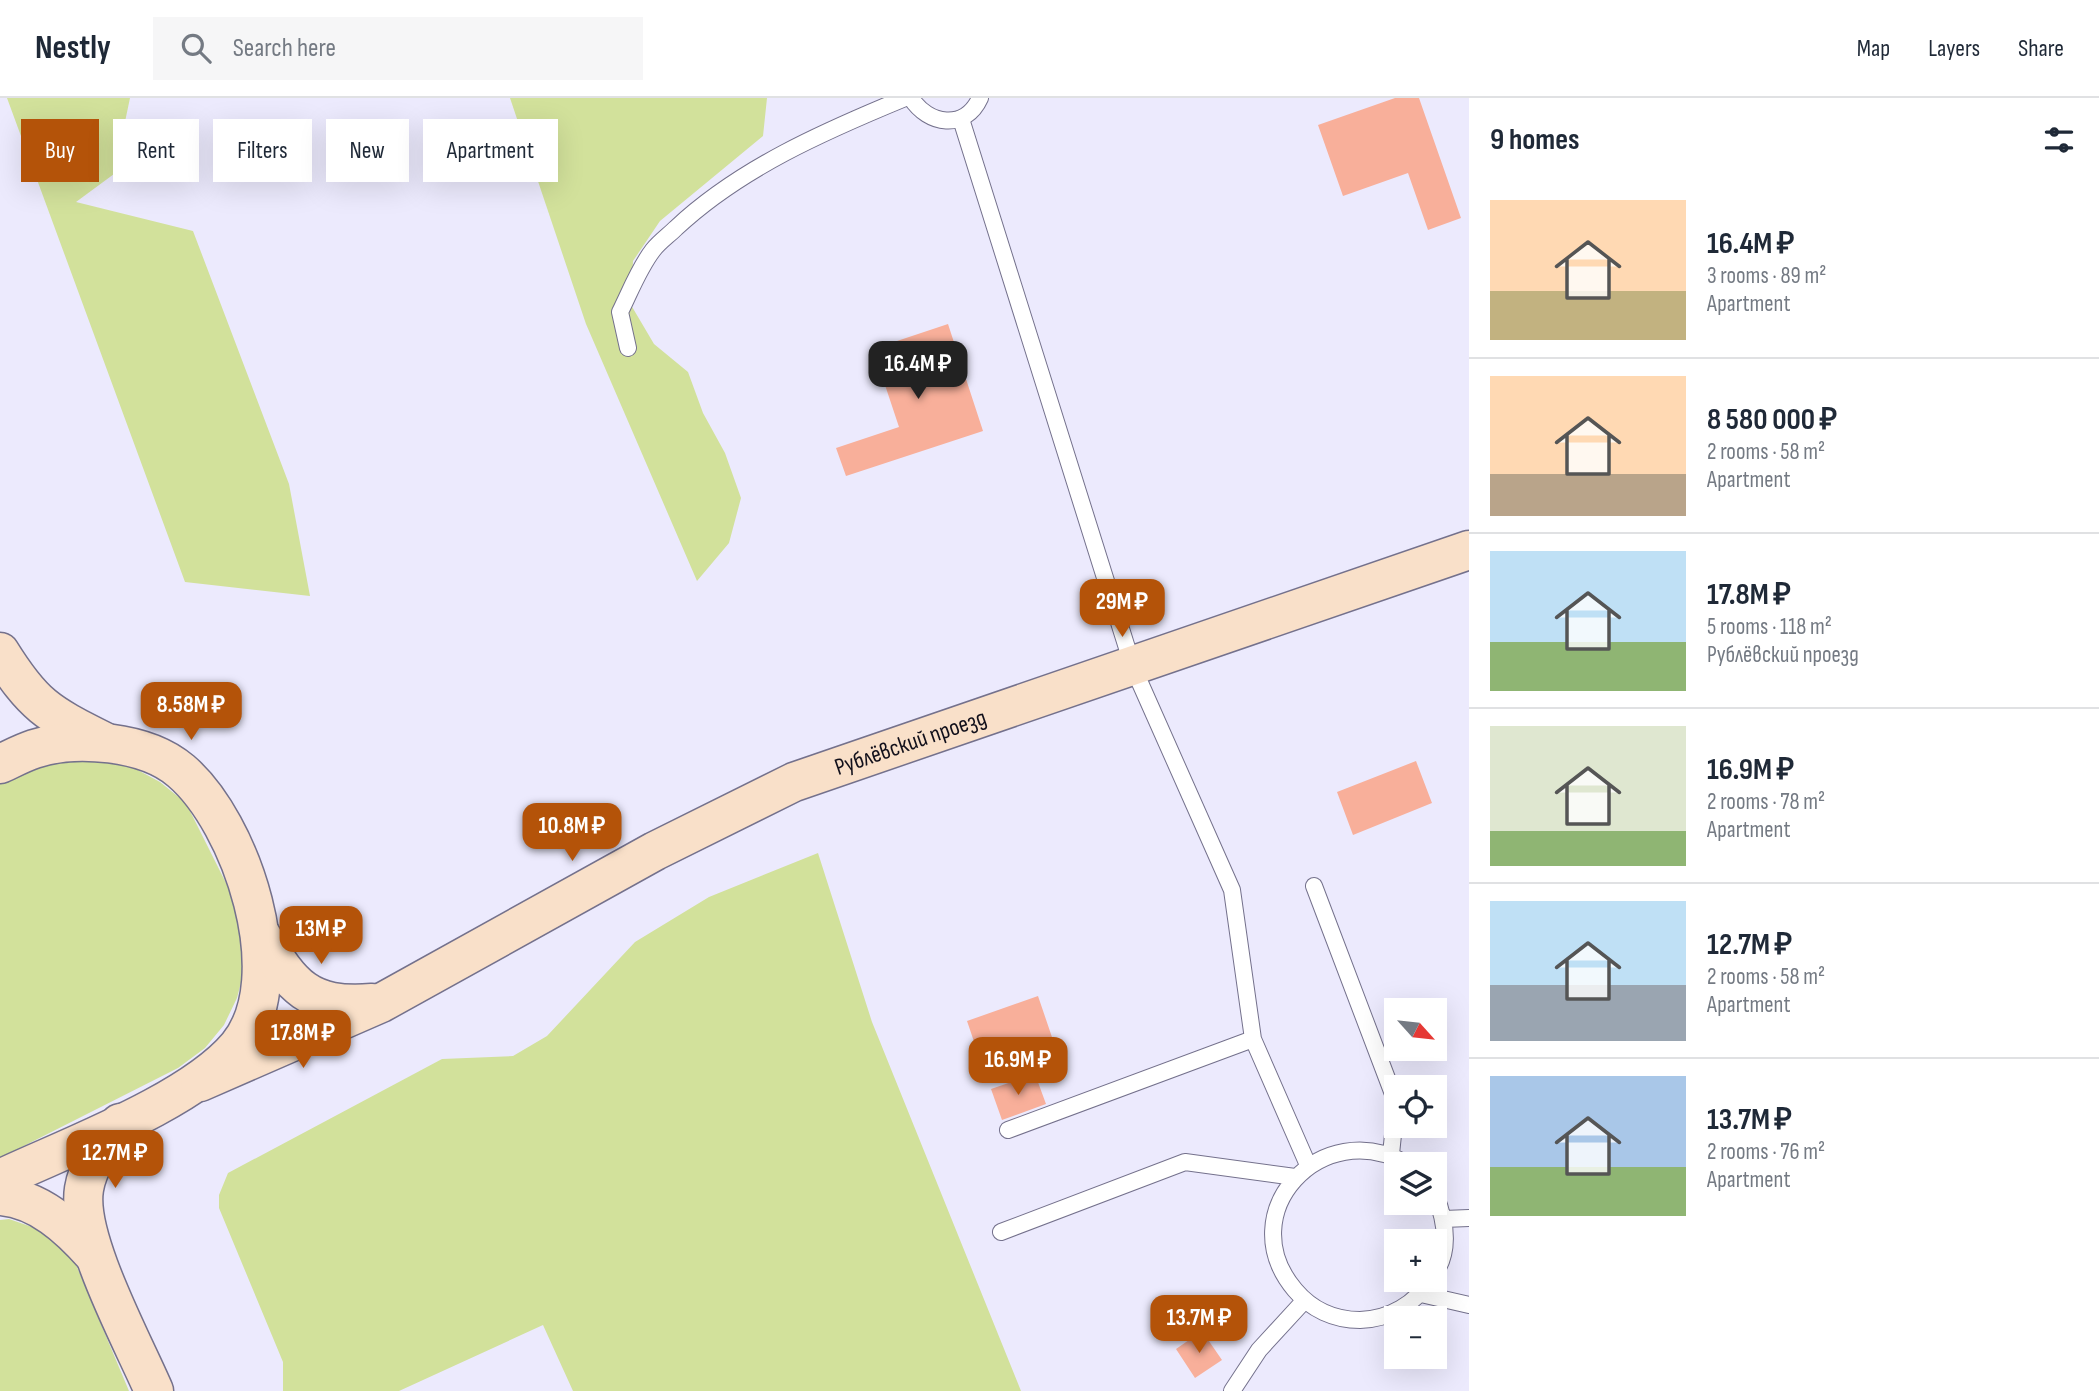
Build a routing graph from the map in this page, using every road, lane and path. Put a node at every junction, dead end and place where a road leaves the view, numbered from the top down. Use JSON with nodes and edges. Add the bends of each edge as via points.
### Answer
{"nodes":[{"id":1,"x":905,"y":98,"type":"edge"},
{"id":2,"x":911,"y":98,"type":"edge"},
{"id":3,"x":980,"y":98,"type":"edge"},
{"id":4,"x":961,"y":119,"type":"junction"},
{"id":5,"x":628,"y":348,"type":"dead end"},
{"id":6,"x":1469,"y":550,"type":"edge"},
{"id":7,"x":0,"y":652,"type":"edge"},
{"id":8,"x":1133,"y":667,"type":"junction"},
{"id":9,"x":103,"y":741,"type":"junction"},
{"id":10,"x":0,"y":764,"type":"edge"},
{"id":11,"x":1314,"y":886,"type":"dead end"},
{"id":12,"x":260,"y":934,"type":"junction"},
{"id":13,"x":381,"y":1003,"type":"junction"},
{"id":14,"x":1253,"y":1039,"type":"junction"},
{"id":15,"x":1385,"y":1075,"type":"edge"},
{"id":16,"x":200,"y":1082,"type":"junction"},
{"id":17,"x":121,"y":1122,"type":"junction"},
{"id":18,"x":1008,"y":1130,"type":"dead end"},
{"id":19,"x":1384,"y":1152,"type":"edge"},
{"id":20,"x":1308,"y":1165,"type":"junction"},
{"id":21,"x":1295,"y":1177,"type":"junction"},
{"id":22,"x":0,"y":1179,"type":"edge"},
{"id":23,"x":0,"y":1196,"type":"edge"},
{"id":24,"x":1443,"y":1215,"type":"edge"},
{"id":25,"x":1469,"y":1218,"type":"edge"},
{"id":26,"x":1444,"y":1219,"type":"junction"},
{"id":27,"x":1444,"y":1229,"type":"edge"},
{"id":28,"x":1000,"y":1232,"type":"dead end"},
{"id":29,"x":96,"y":1256,"type":"junction"},
{"id":30,"x":1421,"y":1294,"type":"joint"},
{"id":31,"x":1304,"y":1301,"type":"junction"},
{"id":32,"x":1469,"y":1305,"type":"edge"},
{"id":33,"x":154,"y":1391,"type":"edge"},
{"id":34,"x":1232,"y":1391,"type":"edge"}],
"edges":[{"from":1,"to":5,"type":"lane","via":[[787,153],[696,209],[653,250],[620,312]]},
{"from":2,"to":4,"type":"lane","via":[[919,111],[938,121]]},
{"from":3,"to":4,"type":"lane"},
{"from":4,"to":8,"type":"lane"},
{"from":6,"to":8,"type":"street","name":"Рублёвский проезд"},
{"from":7,"to":9,"type":"street","via":[[23,688],[52,716]]},
{"from":8,"to":13,"type":"street","name":"Рублёвский проезд","via":[[794,782],[656,851]]},
{"from":8,"to":14,"type":"lane","via":[[1232,890]]},
{"from":9,"to":10,"type":"street","via":[[36,748]]},
{"from":9,"to":12,"type":"street","via":[[142,750],[180,770],[212,807],[240,863]]},
{"from":11,"to":15,"type":"lane"},
{"from":12,"to":13,"type":"street","via":[[283,973],[310,995],[340,1006]]},
{"from":12,"to":16,"type":"street","via":[[264,974],[256,1012],[239,1045]]},
{"from":13,"to":16,"type":"street","name":"Рублёвский проезд"},
{"from":14,"to":18,"type":"lane"},
{"from":14,"to":20,"type":"lane"},
{"from":16,"to":17,"type":"street"},
{"from":17,"to":22,"type":"street"},
{"from":17,"to":29,"type":"street","via":[[92,1165],[84,1188],[82,1213]]},
{"from":19,"to":20,"type":"lane","via":[[1364,1148],[1331,1153]]},
{"from":20,"to":21,"type":"lane"},
{"from":21,"to":28,"type":"lane","via":[[1185,1162]]},
{"from":21,"to":31,"type":"lane","via":[[1281,1199],[1274,1247],[1285,1278]]},
{"from":23,"to":29,"type":"street","via":[[40,1209],[67,1225]]},
{"from":24,"to":26,"type":"lane"},
{"from":25,"to":26,"type":"lane"},
{"from":26,"to":27,"type":"lane"},
{"from":29,"to":33,"type":"street"},
{"from":30,"to":31,"type":"lane","via":[[1398,1311],[1374,1320],[1325,1314]]},
{"from":30,"to":32,"type":"lane"},
{"from":31,"to":34,"type":"lane","via":[[1259,1350]]}]}
